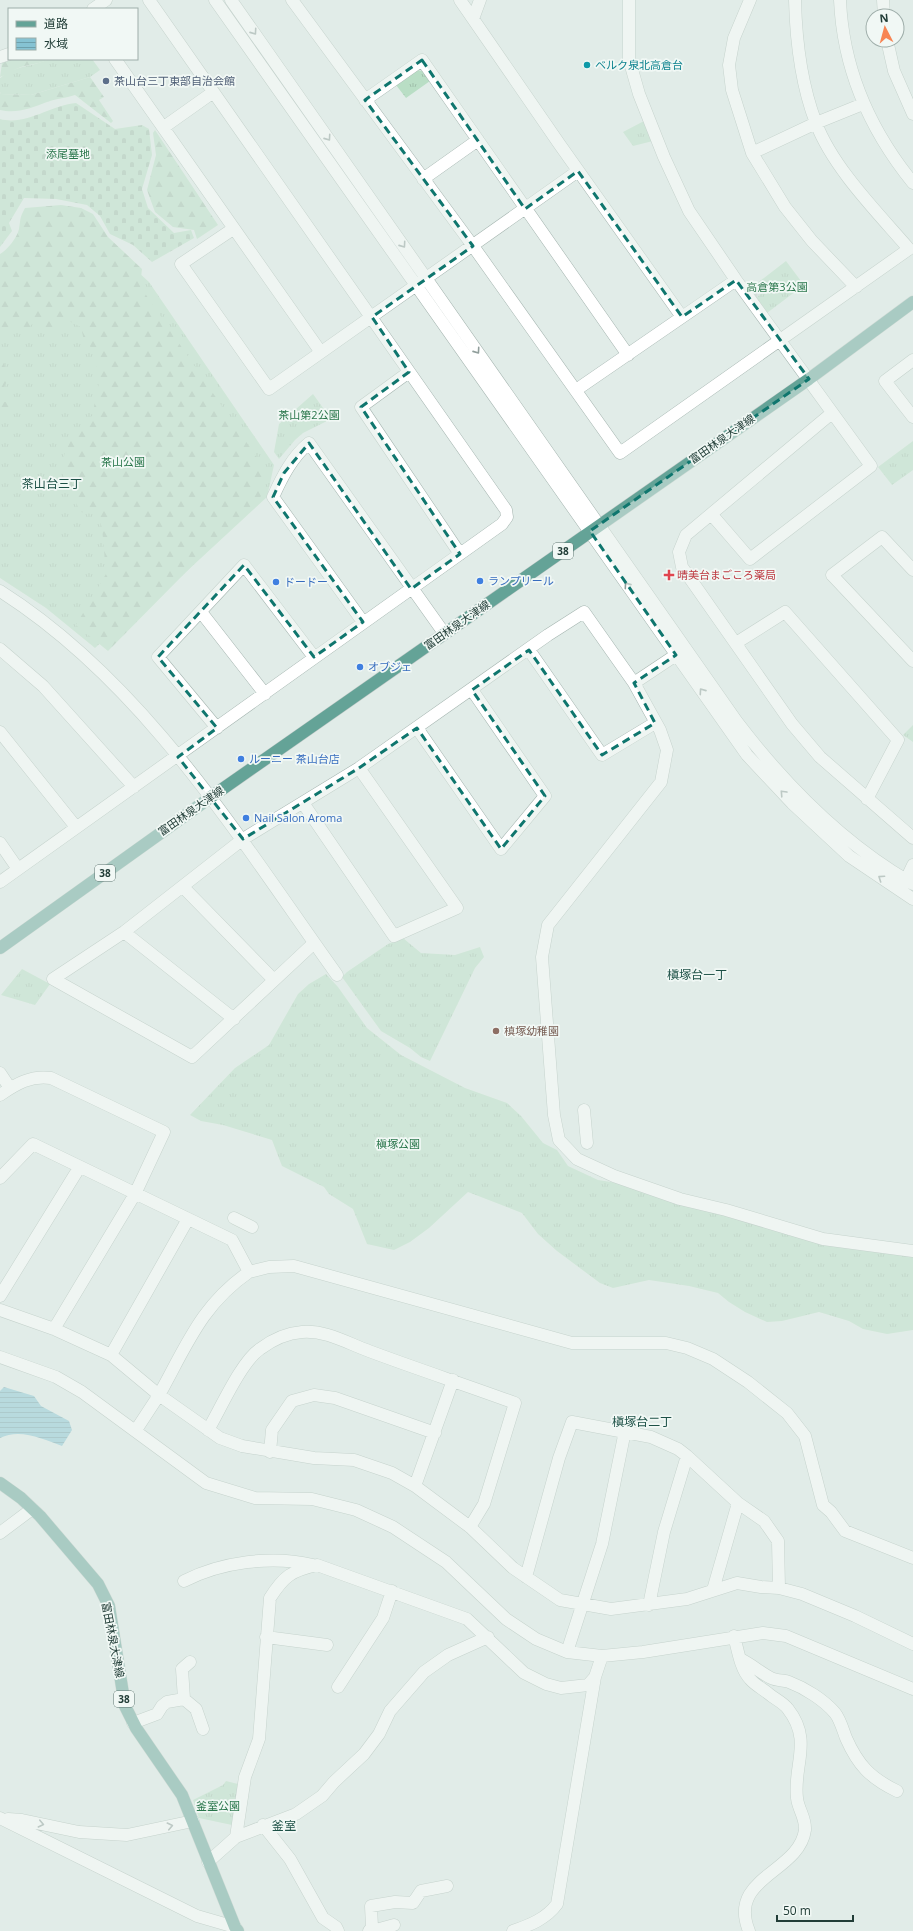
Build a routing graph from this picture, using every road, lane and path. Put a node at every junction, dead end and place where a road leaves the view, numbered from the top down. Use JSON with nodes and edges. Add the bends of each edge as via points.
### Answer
{"nodes":[{"id":1,"x":106,"y":0,"type":"edge"},
{"id":2,"x":149,"y":0,"type":"edge"},
{"id":3,"x":215,"y":0,"type":"edge"},
{"id":4,"x":231,"y":0,"type":"edge"},
{"id":5,"x":292,"y":0,"type":"edge"},
{"id":6,"x":460,"y":0,"type":"edge"},
{"id":7,"x":480,"y":0,"type":"edge"},
{"id":8,"x":629,"y":0,"type":"edge"},
{"id":9,"x":750,"y":0,"type":"edge"},
{"id":10,"x":795,"y":0,"type":"edge"},
{"id":11,"x":840,"y":0,"type":"edge"},
{"id":12,"x":94,"y":8,"type":"edge"},
{"id":13,"x":473,"y":19,"type":"junction"},
{"id":14,"x":889,"y":48,"type":"edge"},
{"id":15,"x":116,"y":60,"type":"edge"},
{"id":16,"x":212,"y":93,"type":"junction"},
{"id":17,"x":364,"y":100,"type":"junction"},
{"id":18,"x":863,"y":104,"type":"junction"},
{"id":19,"x":913,"y":114,"type":"edge"},
{"id":20,"x":816,"y":123,"type":"junction"},
{"id":21,"x":164,"y":127,"type":"junction"},
{"id":22,"x":478,"y":140,"type":"junction"},
{"id":23,"x":752,"y":153,"type":"junction"},
{"id":24,"x":578,"y":171,"type":"junction"},
{"id":25,"x":422,"y":179,"type":"junction"},
{"id":26,"x":913,"y":184,"type":"edge"},
{"id":27,"x":525,"y":209,"type":"junction"},
{"id":28,"x":233,"y":229,"type":"junction"},
{"id":29,"x":473,"y":246,"type":"junction"},
{"id":30,"x":427,"y":279,"type":"junction"},
{"id":31,"x":736,"y":280,"type":"junction"},
{"id":32,"x":416,"y":287,"type":"junction"},
{"id":33,"x":856,"y":287,"type":"junction"},
{"id":34,"x":913,"y":302,"type":"edge"},
{"id":35,"x":372,"y":317,"type":"junction"},
{"id":36,"x":682,"y":317,"type":"junction"},
{"id":37,"x":781,"y":340,"type":"junction"},
{"id":38,"x":320,"y":352,"type":"junction"},
{"id":39,"x":628,"y":355,"type":"junction"},
{"id":40,"x":913,"y":360,"type":"edge"},
{"id":41,"x":409,"y":372,"type":"junction"},
{"id":42,"x":808,"y":379,"type":"junction"},
{"id":43,"x":576,"y":390,"type":"junction"},
{"id":44,"x":832,"y":413,"type":"junction"},
{"id":45,"x":913,"y":417,"type":"edge"},
{"id":46,"x":712,"y":515,"type":"junction"},
{"id":47,"x":595,"y":528,"type":"junction"},
{"id":48,"x":460,"y":554,"type":"junction"},
{"id":49,"x":913,"y":570,"type":"edge"},
{"id":50,"x":411,"y":589,"type":"junction"},
{"id":51,"x":0,"y":591,"type":"edge"},
{"id":52,"x":201,"y":612,"type":"junction"},
{"id":53,"x":363,"y":622,"type":"junction"},
{"id":54,"x":444,"y":634,"type":"junction"},
{"id":55,"x":736,"y":644,"type":"junction"},
{"id":56,"x":0,"y":649,"type":"edge"},
{"id":57,"x":529,"y":650,"type":"junction"},
{"id":58,"x":676,"y":655,"type":"junction"},
{"id":59,"x":314,"y":657,"type":"junction"},
{"id":60,"x":913,"y":662,"type":"edge"},
{"id":61,"x":634,"y":683,"type":"junction"},
{"id":62,"x":472,"y":690,"type":"junction"},
{"id":63,"x":265,"y":694,"type":"junction"},
{"id":64,"x":655,"y":723,"type":"junction"},
{"id":65,"x":217,"y":728,"type":"junction"},
{"id":66,"x":417,"y":728,"type":"junction"},
{"id":67,"x":0,"y":732,"type":"edge"},
{"id":68,"x":178,"y":757,"type":"junction"},
{"id":69,"x":359,"y":768,"type":"junction"},
{"id":70,"x":134,"y":787,"type":"junction"},
{"id":71,"x":211,"y":797,"type":"junction"},
{"id":72,"x":867,"y":799,"type":"junction"},
{"id":73,"x":302,"y":804,"type":"junction"},
{"id":74,"x":76,"y":827,"type":"junction"},
{"id":75,"x":913,"y":838,"type":"edge"},
{"id":76,"x":243,"y":839,"type":"junction"},
{"id":77,"x":0,"y":843,"type":"edge"},
{"id":78,"x":913,"y":865,"type":"edge"},
{"id":79,"x":18,"y":869,"type":"junction"},
{"id":80,"x":0,"y":882,"type":"edge"},
{"id":81,"x":906,"y":885,"type":"edge"},
{"id":82,"x":183,"y":887,"type":"junction"},
{"id":83,"x":913,"y":899,"type":"edge"},
{"id":84,"x":124,"y":932,"type":"junction"},
{"id":85,"x":314,"y":943,"type":"junction"},
{"id":86,"x":0,"y":948,"type":"edge"},
{"id":87,"x":337,"y":975,"type":"dead end"},
{"id":88,"x":274,"y":980,"type":"junction"},
{"id":89,"x":234,"y":1019,"type":"junction"},
{"id":90,"x":0,"y":1073,"type":"edge"},
{"id":91,"x":10,"y":1088,"type":"junction"},
{"id":92,"x":0,"y":1096,"type":"edge"},
{"id":93,"x":584,"y":1110,"type":"dead end"},
{"id":94,"x":587,"y":1143,"type":"dead end"},
{"id":95,"x":79,"y":1168,"type":"junction"},
{"id":96,"x":0,"y":1178,"type":"edge"},
{"id":97,"x":135,"y":1194,"type":"junction"},
{"id":98,"x":234,"y":1218,"type":"dead end"},
{"id":99,"x":188,"y":1219,"type":"junction"},
{"id":100,"x":252,"y":1227,"type":"dead end"},
{"id":101,"x":913,"y":1251,"type":"edge"},
{"id":102,"x":249,"y":1272,"type":"junction"},
{"id":103,"x":0,"y":1296,"type":"edge"},
{"id":104,"x":0,"y":1310,"type":"edge"},
{"id":105,"x":54,"y":1329,"type":"junction"},
{"id":106,"x":112,"y":1355,"type":"junction"},
{"id":107,"x":0,"y":1357,"type":"edge"},
{"id":108,"x":453,"y":1380,"type":"junction"},
{"id":109,"x":159,"y":1396,"type":"junction"},
{"id":110,"x":136,"y":1430,"type":"junction"},
{"id":111,"x":208,"y":1430,"type":"junction"},
{"id":112,"x":625,"y":1431,"type":"junction"},
{"id":113,"x":435,"y":1434,"type":"junction"},
{"id":114,"x":270,"y":1452,"type":"junction"},
{"id":115,"x":687,"y":1456,"type":"junction"},
{"id":116,"x":0,"y":1482,"type":"edge"},
{"id":117,"x":415,"y":1486,"type":"junction"},
{"id":118,"x":738,"y":1503,"type":"junction"},
{"id":119,"x":32,"y":1509,"type":"junction"},
{"id":120,"x":470,"y":1527,"type":"junction"},
{"id":121,"x":0,"y":1533,"type":"edge"},
{"id":122,"x":913,"y":1558,"type":"edge"},
{"id":123,"x":317,"y":1565,"type":"junction"},
{"id":124,"x":526,"y":1577,"type":"junction"},
{"id":125,"x":184,"y":1581,"type":"dead end"},
{"id":126,"x":779,"y":1588,"type":"junction"},
{"id":127,"x":713,"y":1590,"type":"junction"},
{"id":128,"x":392,"y":1591,"type":"junction"},
{"id":129,"x":582,"y":1604,"type":"junction"},
{"id":130,"x":649,"y":1605,"type":"junction"},
{"id":131,"x":734,"y":1636,"type":"junction"},
{"id":132,"x":266,"y":1637,"type":"junction"},
{"id":133,"x":488,"y":1637,"type":"junction"},
{"id":134,"x":913,"y":1644,"type":"edge"},
{"id":135,"x":327,"y":1645,"type":"dead end"},
{"id":136,"x":567,"y":1652,"type":"junction"},
{"id":137,"x":602,"y":1656,"type":"junction"},
{"id":138,"x":740,"y":1659,"type":"junction"},
{"id":139,"x":190,"y":1662,"type":"dead end"},
{"id":140,"x":595,"y":1677,"type":"junction"},
{"id":141,"x":338,"y":1687,"type":"dead end"},
{"id":142,"x":913,"y":1690,"type":"edge"},
{"id":143,"x":184,"y":1699,"type":"junction"},
{"id":144,"x":133,"y":1722,"type":"junction"},
{"id":145,"x":203,"y":1729,"type":"dead end"},
{"id":146,"x":897,"y":1791,"type":"dead end"},
{"id":147,"x":1,"y":1819,"type":"edge"},
{"id":148,"x":193,"y":1821,"type":"junction"},
{"id":149,"x":264,"y":1825,"type":"junction"},
{"id":150,"x":236,"y":1837,"type":"junction"},
{"id":151,"x":208,"y":1862,"type":"junction"},
{"id":152,"x":447,"y":1886,"type":"dead end"},
{"id":153,"x":394,"y":1925,"type":"dead end"},
{"id":154,"x":236,"y":1929,"type":"edge"},
{"id":155,"x":748,"y":1930,"type":"edge"},
{"id":156,"x":338,"y":1931,"type":"edge"},
{"id":157,"x":369,"y":1931,"type":"edge"},
{"id":158,"x":372,"y":1931,"type":"edge"},
{"id":159,"x":513,"y":1931,"type":"edge"}],
"edges":[{"from":1,"to":12,"type":"street"},
{"from":2,"to":16,"type":"street"},
{"from":3,"to":32,"type":"street"},
{"from":4,"to":30,"type":"street","one_way":true},
{"from":5,"to":17,"type":"street"},
{"from":6,"to":13,"type":"street"},
{"from":7,"to":13,"type":"street"},
{"from":8,"to":31,"type":"street","via":[[629,59],[651,126],[689,211]]},
{"from":9,"to":23,"type":"street","via":[[734,38],[729,65],[732,90]]},
{"from":10,"to":20,"type":"street","via":[[799,53],[806,91]]},
{"from":11,"to":18,"type":"street","via":[[845,44]]},
{"from":13,"to":24,"type":"street"},
{"from":14,"to":19,"type":"street","via":[[894,71]]},
{"from":15,"to":21,"type":"street"},
{"from":16,"to":21,"type":"street"},
{"from":16,"to":35,"type":"street"},
{"from":17,"to":22,"type":"street","via":[[422,60]]},
{"from":17,"to":25,"type":"street"},
{"from":18,"to":20,"type":"street"},
{"from":18,"to":26,"type":"street","via":[[884,144]]},
{"from":20,"to":23,"type":"street"},
{"from":20,"to":33,"type":"street","via":[[849,179],[909,249]]},
{"from":21,"to":28,"type":"street"},
{"from":22,"to":25,"type":"street"},
{"from":22,"to":27,"type":"street"},
{"from":23,"to":33,"type":"street","via":[[785,207],[812,241]]},
{"from":24,"to":27,"type":"street"},
{"from":24,"to":36,"type":"street"},
{"from":25,"to":29,"type":"street"},
{"from":27,"to":29,"type":"street"},
{"from":27,"to":39,"type":"street"},
{"from":28,"to":38,"type":"street"},
{"from":28,"to":38,"type":"street","via":[[181,264],[269,389]]},
{"from":29,"to":30,"type":"street"},
{"from":29,"to":43,"type":"street"},
{"from":30,"to":32,"type":"street"},
{"from":30,"to":47,"type":"street","one_way":true},
{"from":31,"to":36,"type":"street"},
{"from":31,"to":37,"type":"street"},
{"from":32,"to":35,"type":"street"},
{"from":32,"to":47,"type":"street"},
{"from":33,"to":37,"type":"street"},
{"from":34,"to":42,"type":"main road","name":"富田林泉大津線","number":"38"},
{"from":35,"to":38,"type":"street"},
{"from":35,"to":41,"type":"street"},
{"from":36,"to":39,"type":"street"},
{"from":37,"to":42,"type":"street"},
{"from":37,"to":43,"type":"street","via":[[620,453]]},
{"from":39,"to":43,"type":"street"},
{"from":40,"to":45,"type":"street","via":[[886,381]]},
{"from":41,"to":48,"type":"street","via":[[506,510],[507,517],[502,524]]},
{"from":41,"to":48,"type":"street","via":[[361,407]]},
{"from":42,"to":44,"type":"street"},
{"from":42,"to":47,"type":"main road","name":"富田林泉大津線","number":"38"},
{"from":44,"to":46,"type":"street"},
{"from":44,"to":46,"type":"street","via":[[871,466],[750,559]]},
{"from":46,"to":55,"type":"street","via":[[686,535],[679,552],[682,567]]},
{"from":47,"to":54,"type":"main road","name":"富田林泉大津線","number":"38"},
{"from":58,"to":47,"type":"street","one_way":true},
{"from":47,"to":81,"type":"street","via":[[763,756],[792,788],[847,840]]},
{"from":48,"to":50,"type":"street"},
{"from":49,"to":60,"type":"street","via":[[882,538],[832,576]]},
{"from":50,"to":53,"type":"street"},
{"from":50,"to":53,"type":"street","via":[[309,443],[300,450],[284,473],[273,497]]},
{"from":50,"to":54,"type":"street"},
{"from":51,"to":68,"type":"street","via":[[56,630],[92,662],[123,693]]},
{"from":52,"to":59,"type":"street","via":[[244,565]]},
{"from":52,"to":63,"type":"street"},
{"from":52,"to":65,"type":"street","via":[[158,657]]},
{"from":53,"to":59,"type":"street"},
{"from":54,"to":71,"type":"main road","name":"富田林泉大津線","number":"38"},
{"from":55,"to":72,"type":"street","via":[[792,724],[820,758]]},
{"from":55,"to":72,"type":"street","via":[[785,612],[898,740]]},
{"from":56,"to":70,"type":"street","via":[[43,686]]},
{"from":57,"to":61,"type":"street","via":[[584,612]]},
{"from":57,"to":62,"type":"street"},
{"from":57,"to":64,"type":"street","via":[[602,755]]},
{"from":58,"to":61,"type":"street"},
{"from":81,"to":58,"type":"street","one_way":true,"via":[[849,856],[792,803],[748,755]]},
{"from":59,"to":63,"type":"street"},
{"from":61,"to":64,"type":"street"},
{"from":62,"to":66,"type":"street"},
{"from":62,"to":66,"type":"street","via":[[545,796],[501,849]]},
{"from":63,"to":65,"type":"street"},
{"from":64,"to":101,"type":"street","via":[[667,750],[661,782],[548,925],[542,957],[554,1115],[559,1140],[577,1160],[680,1199],[823,1239]]},
{"from":65,"to":68,"type":"street"},
{"from":66,"to":69,"type":"street"},
{"from":67,"to":74,"type":"street"},
{"from":68,"to":70,"type":"street"},
{"from":68,"to":71,"type":"street"},
{"from":69,"to":73,"type":"street"},
{"from":69,"to":73,"type":"street","via":[[457,908],[394,936]]},
{"from":70,"to":74,"type":"street"},
{"from":71,"to":76,"type":"street"},
{"from":71,"to":86,"type":"main road","name":"富田林泉大津線","number":"38"},
{"from":72,"to":75,"type":"street"},
{"from":73,"to":76,"type":"street"},
{"from":74,"to":79,"type":"street"},
{"from":76,"to":82,"type":"street"},
{"from":76,"to":85,"type":"street"},
{"from":77,"to":79,"type":"street"},
{"from":78,"to":81,"type":"street"},
{"from":79,"to":80,"type":"street"},
{"from":81,"to":83,"type":"street"},
{"from":82,"to":84,"type":"street"},
{"from":82,"to":88,"type":"street"},
{"from":84,"to":89,"type":"street"},
{"from":84,"to":89,"type":"street","via":[[53,979],[192,1057]]},
{"from":85,"to":87,"type":"street"},
{"from":85,"to":88,"type":"street"},
{"from":88,"to":89,"type":"street"},
{"from":90,"to":91,"type":"street"},
{"from":91,"to":92,"type":"street"},
{"from":91,"to":97,"type":"street","via":[[25,1079],[43,1076],[51,1078],[164,1132]]},
{"from":93,"to":94,"type":"street"},
{"from":95,"to":96,"type":"street","via":[[33,1144]]},
{"from":95,"to":97,"type":"street"},
{"from":95,"to":103,"type":"street"},
{"from":97,"to":99,"type":"street"},
{"from":97,"to":105,"type":"street"},
{"from":98,"to":100,"type":"street"},
{"from":99,"to":102,"type":"street","via":[[232,1240]]},
{"from":99,"to":106,"type":"street"},
{"from":102,"to":109,"type":"street","via":[[219,1296],[200,1320]]},
{"from":102,"to":122,"type":"street","via":[[268,1267],[294,1266],[572,1343],[666,1343],[687,1348],[713,1359],[748,1382],[787,1413],[805,1436],[823,1505],[845,1531]]},
{"from":104,"to":105,"type":"street"},
{"from":105,"to":106,"type":"street"},
{"from":106,"to":109,"type":"street"},
{"from":107,"to":110,"type":"street","via":[[56,1377]]},
{"from":108,"to":111,"type":"street","via":[[324,1333],[302,1332],[278,1338],[259,1349],[247,1362]]},
{"from":108,"to":113,"type":"street"},
{"from":108,"to":120,"type":"street","via":[[515,1403],[484,1504]]},
{"from":109,"to":110,"type":"street"},
{"from":109,"to":111,"type":"street"},
{"from":110,"to":136,"type":"street","via":[[206,1483],[255,1498],[312,1499],[356,1510],[393,1527],[446,1562],[506,1619],[536,1639]]},
{"from":111,"to":114,"type":"street","via":[[220,1438],[242,1446]]},
{"from":112,"to":115,"type":"street","via":[[651,1437]]},
{"from":112,"to":124,"type":"street","via":[[572,1422],[559,1458]]},
{"from":112,"to":129,"type":"street","via":[[602,1544]]},
{"from":113,"to":114,"type":"street","via":[[335,1398],[314,1396],[292,1401],[272,1430]]},
{"from":113,"to":117,"type":"street"},
{"from":114,"to":117,"type":"street","via":[[354,1460],[392,1473]]},
{"from":115,"to":118,"type":"street"},
{"from":115,"to":130,"type":"street","via":[[664,1532]]},
{"from":116,"to":119,"type":"main road","name":"富田林泉大津線","number":"38"},
{"from":117,"to":120,"type":"street"},
{"from":118,"to":126,"type":"street","via":[[764,1521],[778,1540]]},
{"from":118,"to":127,"type":"street"},
{"from":119,"to":121,"type":"street"},
{"from":119,"to":144,"type":"main road","name":"富田林泉大津線","number":"38","via":[[98,1584],[108,1606],[125,1706]]},
{"from":120,"to":124,"type":"street"},
{"from":123,"to":125,"type":"street","via":[[297,1561],[256,1562],[211,1570]]},
{"from":123,"to":128,"type":"street"},
{"from":123,"to":132,"type":"street","via":[[297,1570],[281,1581],[270,1598]]},
{"from":124,"to":129,"type":"street","via":[[560,1600]]},
{"from":126,"to":127,"type":"street","via":[[737,1584]]},
{"from":126,"to":134,"type":"street","via":[[802,1594],[855,1616]]},
{"from":127,"to":130,"type":"street","via":[[687,1599]]},
{"from":128,"to":133,"type":"street","via":[[467,1619]]},
{"from":128,"to":141,"type":"street","via":[[383,1618]]},
{"from":129,"to":130,"type":"street","via":[[611,1609]]},
{"from":129,"to":136,"type":"street"},
{"from":131,"to":137,"type":"street","via":[[643,1652]]},
{"from":131,"to":138,"type":"street"},
{"from":131,"to":142,"type":"street","via":[[763,1633],[786,1636]]},
{"from":132,"to":135,"type":"street"},
{"from":132,"to":150,"type":"street","via":[[259,1739],[244,1776]]},
{"from":133,"to":140,"type":"street","via":[[524,1673],[546,1684],[561,1688],[588,1685]]},
{"from":133,"to":149,"type":"street","via":[[448,1655],[424,1672],[390,1711],[379,1734],[364,1754],[322,1796],[296,1814]]},
{"from":136,"to":137,"type":"street"},
{"from":137,"to":140,"type":"street"},
{"from":138,"to":146,"type":"street","via":[[772,1679],[789,1682],[810,1692],[836,1713],[854,1755],[868,1773],[880,1783]]},
{"from":138,"to":155,"type":"street","via":[[750,1679],[788,1708],[795,1720],[802,1749],[797,1778],[797,1799],[805,1829],[800,1844],[792,1854],[751,1891],[745,1906]]},
{"from":139,"to":143,"type":"street","via":[[182,1669]]},
{"from":140,"to":159,"type":"street","via":[[558,1904],[550,1914]]},
{"from":143,"to":144,"type":"street","via":[[167,1702],[157,1714]]},
{"from":143,"to":145,"type":"street","via":[[196,1709]]},
{"from":144,"to":148,"type":"main road","name":"富田林泉大津線","number":"38","via":[[175,1782]]},
{"from":147,"to":148,"type":"street","one_way":true,"via":[[22,1820],[79,1832],[127,1835]]},
{"from":147,"to":154,"type":"street","via":[[197,1916]]},
{"from":148,"to":151,"type":"main road","name":"富田林泉大津線","number":"38"},
{"from":149,"to":150,"type":"street"},
{"from":149,"to":156,"type":"street","via":[[290,1859],[323,1918]]},
{"from":150,"to":151,"type":"street"},
{"from":151,"to":154,"type":"main road","name":"富田林泉大津線","number":"38"},
{"from":152,"to":157,"type":"street","via":[[421,1891],[413,1903],[396,1902],[371,1906],[372,1927]]},
{"from":153,"to":158,"type":"street"}]}
